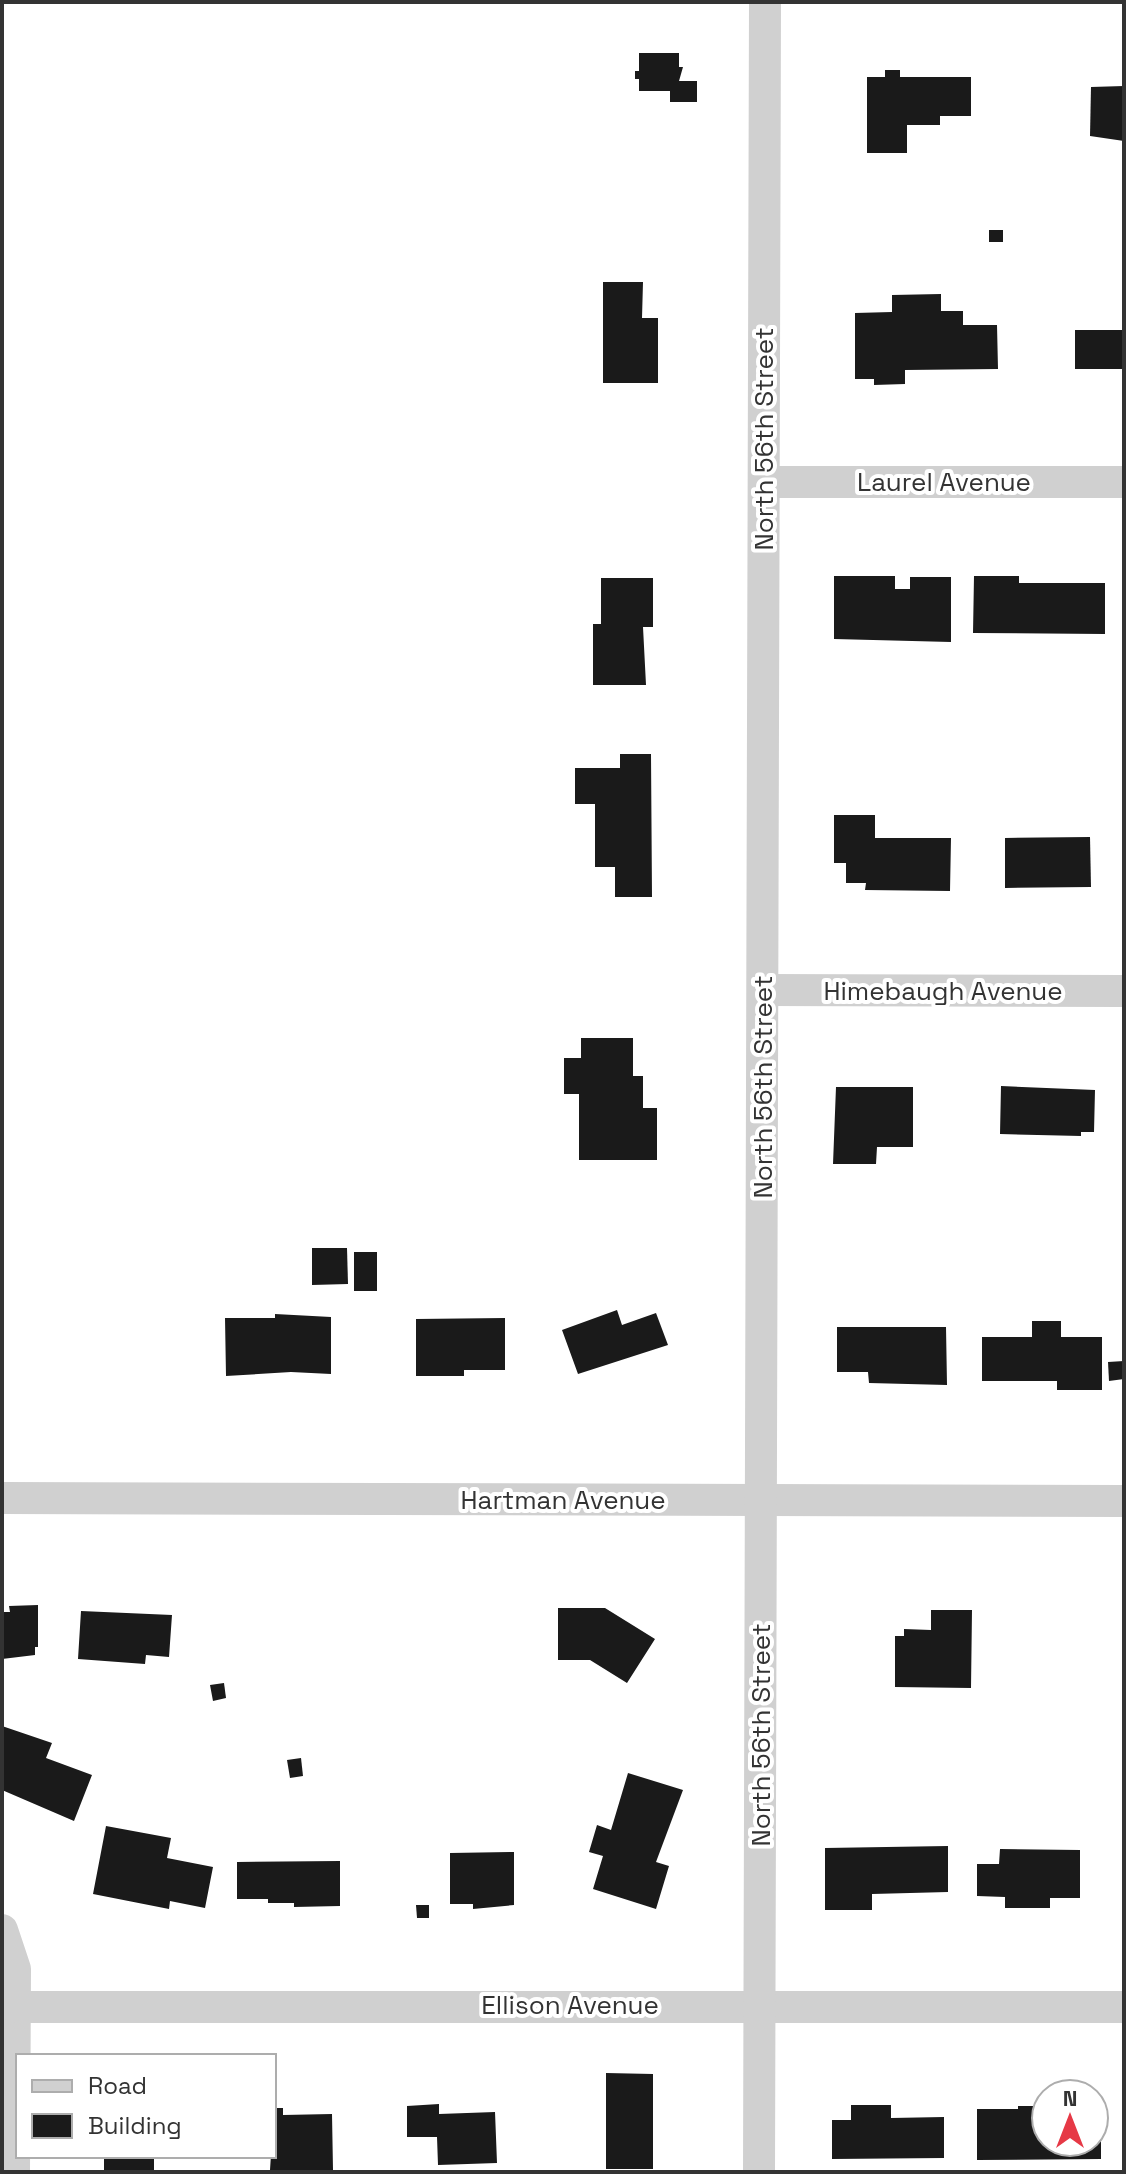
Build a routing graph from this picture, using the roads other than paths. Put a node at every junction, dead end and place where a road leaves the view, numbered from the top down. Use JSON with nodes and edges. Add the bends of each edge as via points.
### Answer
{"nodes":[{"id":1,"x":765,"y":2,"type":"edge"},
{"id":2,"x":764,"y":482,"type":"junction"},
{"id":3,"x":1124,"y":482,"type":"edge"},
{"id":4,"x":763,"y":990,"type":"junction"},
{"id":5,"x":1124,"y":991,"type":"edge"},
{"id":6,"x":2,"y":1498,"type":"edge"},
{"id":7,"x":762,"y":1501,"type":"junction"},
{"id":8,"x":1124,"y":1501,"type":"edge"},
{"id":9,"x":2,"y":1930,"type":"edge"},
{"id":10,"x":760,"y":2006,"type":"junction"},
{"id":11,"x":15,"y":2007,"type":"junction"},
{"id":12,"x":1124,"y":2007,"type":"edge"},
{"id":13,"x":14,"y":2172,"type":"edge"},
{"id":14,"x":759,"y":2172,"type":"edge"}],
"edges":[{"from":1,"to":2,"type":"street","name":"North 56th Street"},
{"from":2,"to":3,"type":"street","name":"Laurel Avenue"},
{"from":2,"to":4,"type":"street","name":"North 56th Street"},
{"from":4,"to":5,"type":"street","name":"Himebaugh Avenue"},
{"from":4,"to":7,"type":"street","name":"North 56th Street"},
{"from":6,"to":7,"type":"street","name":"Hartman Avenue"},
{"from":7,"to":8,"type":"street","name":"Hartman Avenue"},
{"from":7,"to":10,"type":"street","name":"North 56th Street"},
{"from":9,"to":11,"type":"street","via":[[15,1969]]},
{"from":10,"to":11,"type":"street","name":"Ellison Avenue"},
{"from":10,"to":12,"type":"street","name":"Ellison Avenue"},
{"from":10,"to":14,"type":"street","name":"North 56th Street"},
{"from":11,"to":13,"type":"street"}]}
